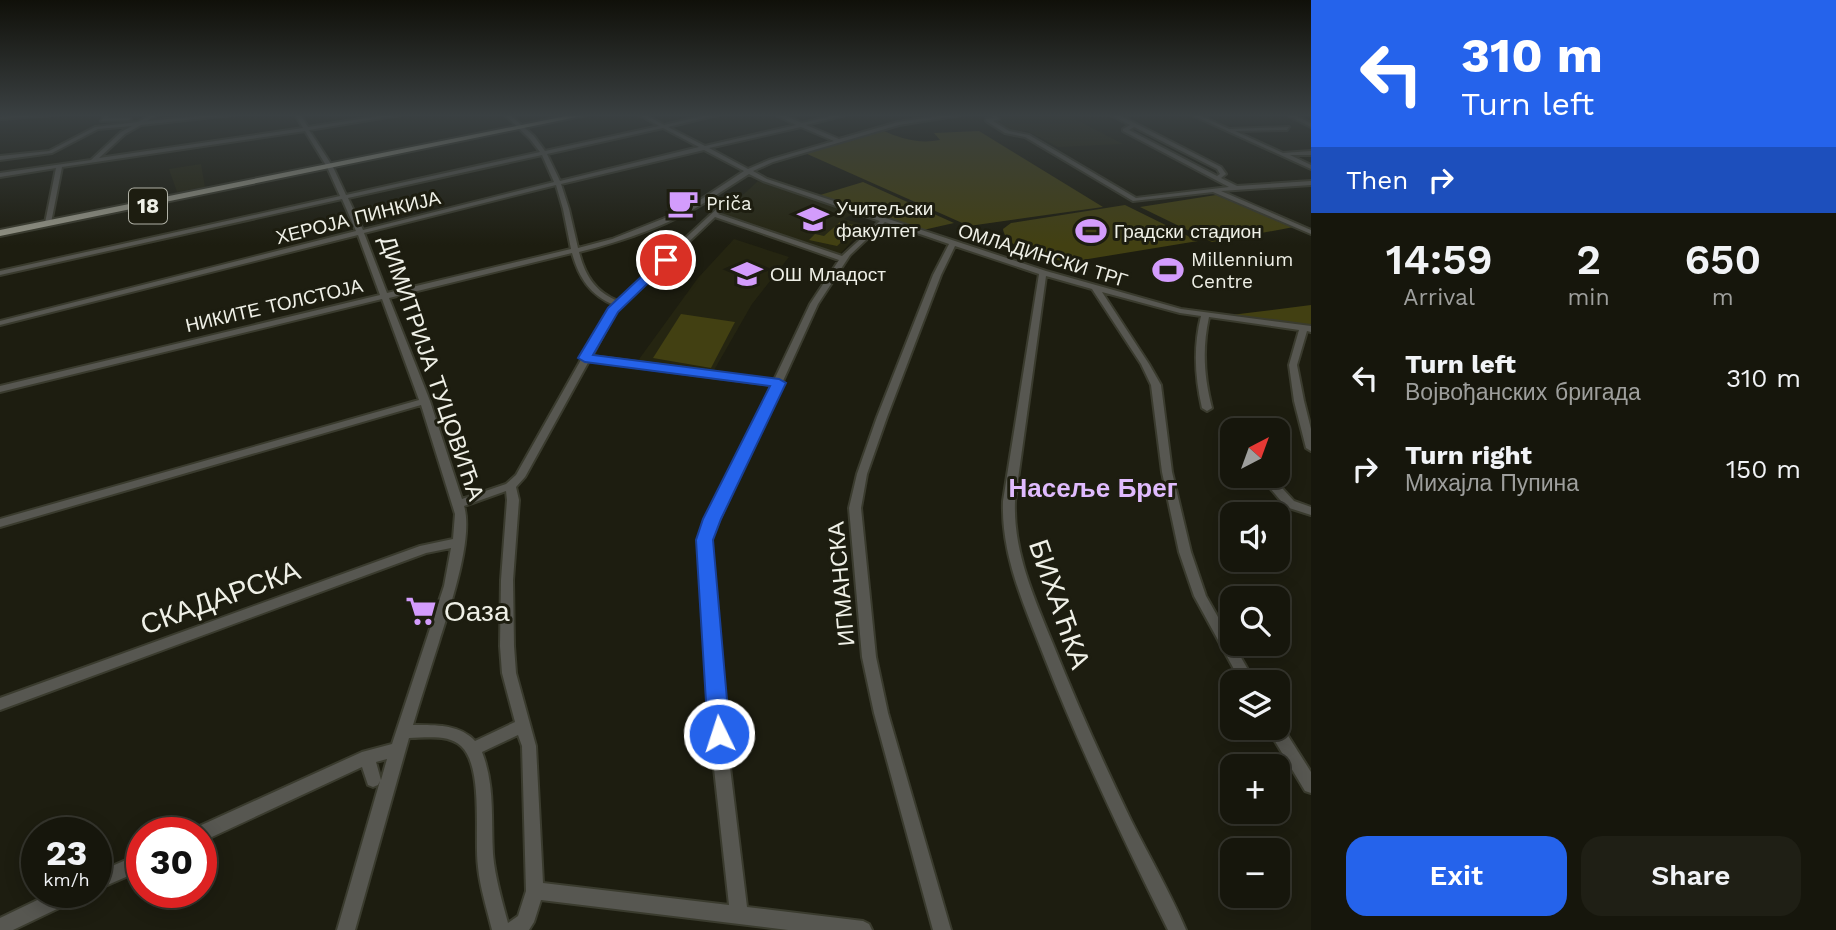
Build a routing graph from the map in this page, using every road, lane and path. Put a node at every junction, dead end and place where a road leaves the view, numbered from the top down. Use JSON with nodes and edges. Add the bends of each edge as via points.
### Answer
{"nodes":[{"id":1,"x":97,"y":157,"type":"edge"},
{"id":2,"x":117,"y":157,"type":"edge"},
{"id":3,"x":324,"y":157,"type":"edge"},
{"id":4,"x":377,"y":157,"type":"edge"},
{"id":5,"x":528,"y":157,"type":"edge"},
{"id":6,"x":546,"y":157,"type":"edge"},
{"id":7,"x":663,"y":157,"type":"edge"},
{"id":8,"x":720,"y":157,"type":"edge"},
{"id":9,"x":783,"y":157,"type":"edge"},
{"id":10,"x":1063,"y":157,"type":"edge"},
{"id":11,"x":1180,"y":157,"type":"edge"},
{"id":12,"x":1289,"y":157,"type":"edge"},
{"id":13,"x":93,"y":161,"type":"junction"},
{"id":14,"x":59,"y":166,"type":"junction"},
{"id":15,"x":330,"y":167,"type":"junction"},
{"id":16,"x":1311,"y":167,"type":"edge"},
{"id":17,"x":748,"y":172,"type":"junction"},
{"id":18,"x":0,"y":175,"type":"edge"},
{"id":19,"x":557,"y":183,"type":"junction"},
{"id":20,"x":1311,"y":183,"type":"edge"},
{"id":21,"x":1236,"y":188,"type":"junction"},
{"id":22,"x":1213,"y":190,"type":"junction"},
{"id":23,"x":343,"y":198,"type":"junction"},
{"id":24,"x":709,"y":198,"type":"junction"},
{"id":25,"x":715,"y":215,"type":"junction"},
{"id":26,"x":884,"y":220,"type":"junction"},
{"id":27,"x":48,"y":223,"type":"junction"},
{"id":28,"x":1308,"y":229,"type":"edge"},
{"id":29,"x":360,"y":233,"type":"junction"},
{"id":30,"x":0,"y":234,"type":"edge"},
{"id":31,"x":953,"y":243,"type":"junction"},
{"id":32,"x":574,"y":251,"type":"junction"},
{"id":33,"x":843,"y":259,"type":"junction"},
{"id":34,"x":0,"y":273,"type":"edge"},
{"id":35,"x":1043,"y":273,"type":"junction"},
{"id":36,"x":1096,"y":289,"type":"junction"},
{"id":37,"x":384,"y":297,"type":"junction"},
{"id":38,"x":618,"y":304,"type":"junction"},
{"id":39,"x":1209,"y":316,"type":"junction"},
{"id":40,"x":0,"y":323,"type":"edge"},
{"id":41,"x":1307,"y":328,"type":"edge"},
{"id":42,"x":585,"y":358,"type":"junction"},
{"id":43,"x":779,"y":383,"type":"junction"},
{"id":44,"x":0,"y":389,"type":"edge"},
{"id":45,"x":425,"y":401,"type":"junction"},
{"id":46,"x":1207,"y":408,"type":"dead end"},
{"id":47,"x":1311,"y":448,"type":"edge"},
{"id":48,"x":506,"y":488,"type":"junction"},
{"id":49,"x":1276,"y":488,"type":"edge"},
{"id":50,"x":458,"y":504,"type":"junction"},
{"id":51,"x":1311,"y":511,"type":"edge"},
{"id":52,"x":0,"y":523,"type":"edge"},
{"id":53,"x":459,"y":542,"type":"junction"},
{"id":54,"x":1241,"y":670,"type":"edge"},
{"id":55,"x":0,"y":704,"type":"edge"},
{"id":56,"x":519,"y":727,"type":"junction"},
{"id":57,"x":404,"y":732,"type":"junction"},
{"id":58,"x":1282,"y":740,"type":"edge"},
{"id":59,"x":399,"y":749,"type":"junction"},
{"id":60,"x":473,"y":749,"type":"junction"},
{"id":61,"x":367,"y":757,"type":"junction"},
{"id":62,"x":373,"y":780,"type":"dead end"},
{"id":63,"x":1311,"y":786,"type":"edge"},
{"id":64,"x":217,"y":827,"type":"edge"},
{"id":65,"x":535,"y":891,"type":"junction"},
{"id":66,"x":40,"y":908,"type":"edge"},
{"id":67,"x":739,"y":915,"type":"junction"},
{"id":68,"x":0,"y":927,"type":"edge"},
{"id":69,"x":346,"y":930,"type":"edge"},
{"id":70,"x":501,"y":930,"type":"edge"},
{"id":71,"x":514,"y":930,"type":"edge"},
{"id":72,"x":863,"y":930,"type":"edge"},
{"id":73,"x":942,"y":930,"type":"edge"},
{"id":74,"x":1177,"y":930,"type":"edge"}],
"edges":[{"from":1,"to":13,"type":"street"},
{"from":2,"to":13,"type":"street"},
{"from":3,"to":15,"type":"street","name":"ДИМИТРИЈА ТУЦОВИЋА"},
{"from":4,"to":15,"type":"main road","number":"18"},
{"from":5,"to":23,"type":"street"},
{"from":6,"to":19,"type":"street"},
{"from":7,"to":19,"type":"street","name":"ХЕРОЈА ПИНКИЈА"},
{"from":8,"to":17,"type":"street","name":"ОМЛАДИНСКИ ТРГ"},
{"from":9,"to":17,"type":"street","name":"НИКИТЕ ТОЛСТОЈА"},
{"from":10,"to":22,"type":"street","via":[[1135,200]]},
{"from":11,"to":21,"type":"street"},
{"from":12,"to":16,"type":"street"},
{"from":13,"to":14,"type":"street"},
{"from":14,"to":18,"type":"street"},
{"from":14,"to":27,"type":"street"},
{"from":15,"to":23,"type":"street","name":"ДИМИТРИЈА ТУЦОВИЋА"},
{"from":15,"to":27,"type":"main road","number":"18"},
{"from":15,"to":30,"type":"main road","number":"18"},
{"from":17,"to":24,"type":"street","name":"НИКИТЕ ТОЛСТОЈА"},
{"from":17,"to":26,"type":"street","name":"ОМЛАДИНСКИ ТРГ"},
{"from":19,"to":29,"type":"street","name":"ХЕРОЈА ПИНКИЈА"},
{"from":19,"to":32,"type":"street"},
{"from":20,"to":21,"type":"street"},
{"from":21,"to":22,"type":"street"},
{"from":22,"to":28,"type":"street"},
{"from":23,"to":29,"type":"street","name":"ДИМИТРИЈА ТУЦОВИЋА"},
{"from":23,"to":34,"type":"street"},
{"from":24,"to":25,"type":"street","via":[[726,203]]},
{"from":24,"to":32,"type":"street","name":"НИКИТЕ ТОЛСТОЈА","via":[[635,234]]},
{"from":25,"to":33,"type":"street"},
{"from":25,"to":38,"type":"street"},
{"from":26,"to":31,"type":"street","name":"ОМЛАДИНСКИ ТРГ"},
{"from":26,"to":33,"type":"street"},
{"from":27,"to":30,"type":"main road","number":"18"},
{"from":29,"to":37,"type":"street","name":"ДИМИТРИЈА ТУЦОВИЋА"},
{"from":29,"to":40,"type":"street","name":"ХЕРОЈА ПИНКИЈА"},
{"from":31,"to":35,"type":"street","name":"ОМЛАДИНСКИ ТРГ"},
{"from":31,"to":73,"type":"street","name":"ИГМАНСКА","via":[[882,417],[855,508],[869,657]]},
{"from":32,"to":37,"type":"street","name":"НИКИТЕ ТОЛСТОЈА"},
{"from":32,"to":38,"type":"street","via":[[597,295]]},
{"from":33,"to":43,"type":"street","via":[[814,304]]},
{"from":35,"to":36,"type":"street","name":"ОМЛАДИНСКИ ТРГ"},
{"from":35,"to":74,"type":"street","name":"БИХАЋКА","via":[[1007,517],[1010,537],[1067,697],[1110,797]]},
{"from":36,"to":39,"type":"street","name":"ОМЛАДИНСКИ ТРГ"},
{"from":36,"to":54,"type":"street","via":[[1156,386],[1167,472],[1185,552],[1199,596]]},
{"from":37,"to":44,"type":"street","name":"НИКИТЕ ТОЛСТОЈА"},
{"from":37,"to":45,"type":"street","name":"ДИМИТРИЈА ТУЦОВИЋА"},
{"from":38,"to":42,"type":"street"},
{"from":39,"to":41,"type":"street","name":"ОМЛАДИНСКИ ТРГ"},
{"from":39,"to":46,"type":"street","via":[[1197,355]]},
{"from":41,"to":47,"type":"street","via":[[1293,365]]},
{"from":42,"to":43,"type":"street"},
{"from":42,"to":48,"type":"street","via":[[520,477]]},
{"from":43,"to":67,"type":"street","via":[[704,540]]},
{"from":45,"to":50,"type":"street","name":"ДИМИТРИЈА ТУЦОВИЋА"},
{"from":45,"to":52,"type":"street"},
{"from":48,"to":50,"type":"street"},
{"from":48,"to":56,"type":"street","via":[[513,500],[507,646]]},
{"from":49,"to":51,"type":"street","via":[[1290,504]]},
{"from":50,"to":53,"type":"street","name":"ДИМИТРИЈА ТУЦОВИЋА"},
{"from":53,"to":55,"type":"street","name":"СКАДАРСКА","via":[[424,549]]},
{"from":53,"to":57,"type":"street","name":"ДИМИТРИЈА ТУЦОВИЋА","via":[[450,586]]},
{"from":56,"to":60,"type":"street"},
{"from":56,"to":65,"type":"street","via":[[530,756]]},
{"from":57,"to":59,"type":"street","name":"ДИМИТРИЈА ТУЦОВИЋА"},
{"from":57,"to":60,"type":"street","via":[[449,733]]},
{"from":58,"to":63,"type":"street"},
{"from":59,"to":61,"type":"street"},
{"from":59,"to":69,"type":"street","name":"ДИМИТРИЈА ТУЦОВИЋА"},
{"from":60,"to":70,"type":"street","via":[[482,789],[486,867]]},
{"from":61,"to":62,"type":"street"},
{"from":61,"to":64,"type":"street"},
{"from":65,"to":67,"type":"street"},
{"from":65,"to":71,"type":"street","via":[[525,922]]},
{"from":66,"to":68,"type":"street"},
{"from":67,"to":72,"type":"street"}]}
